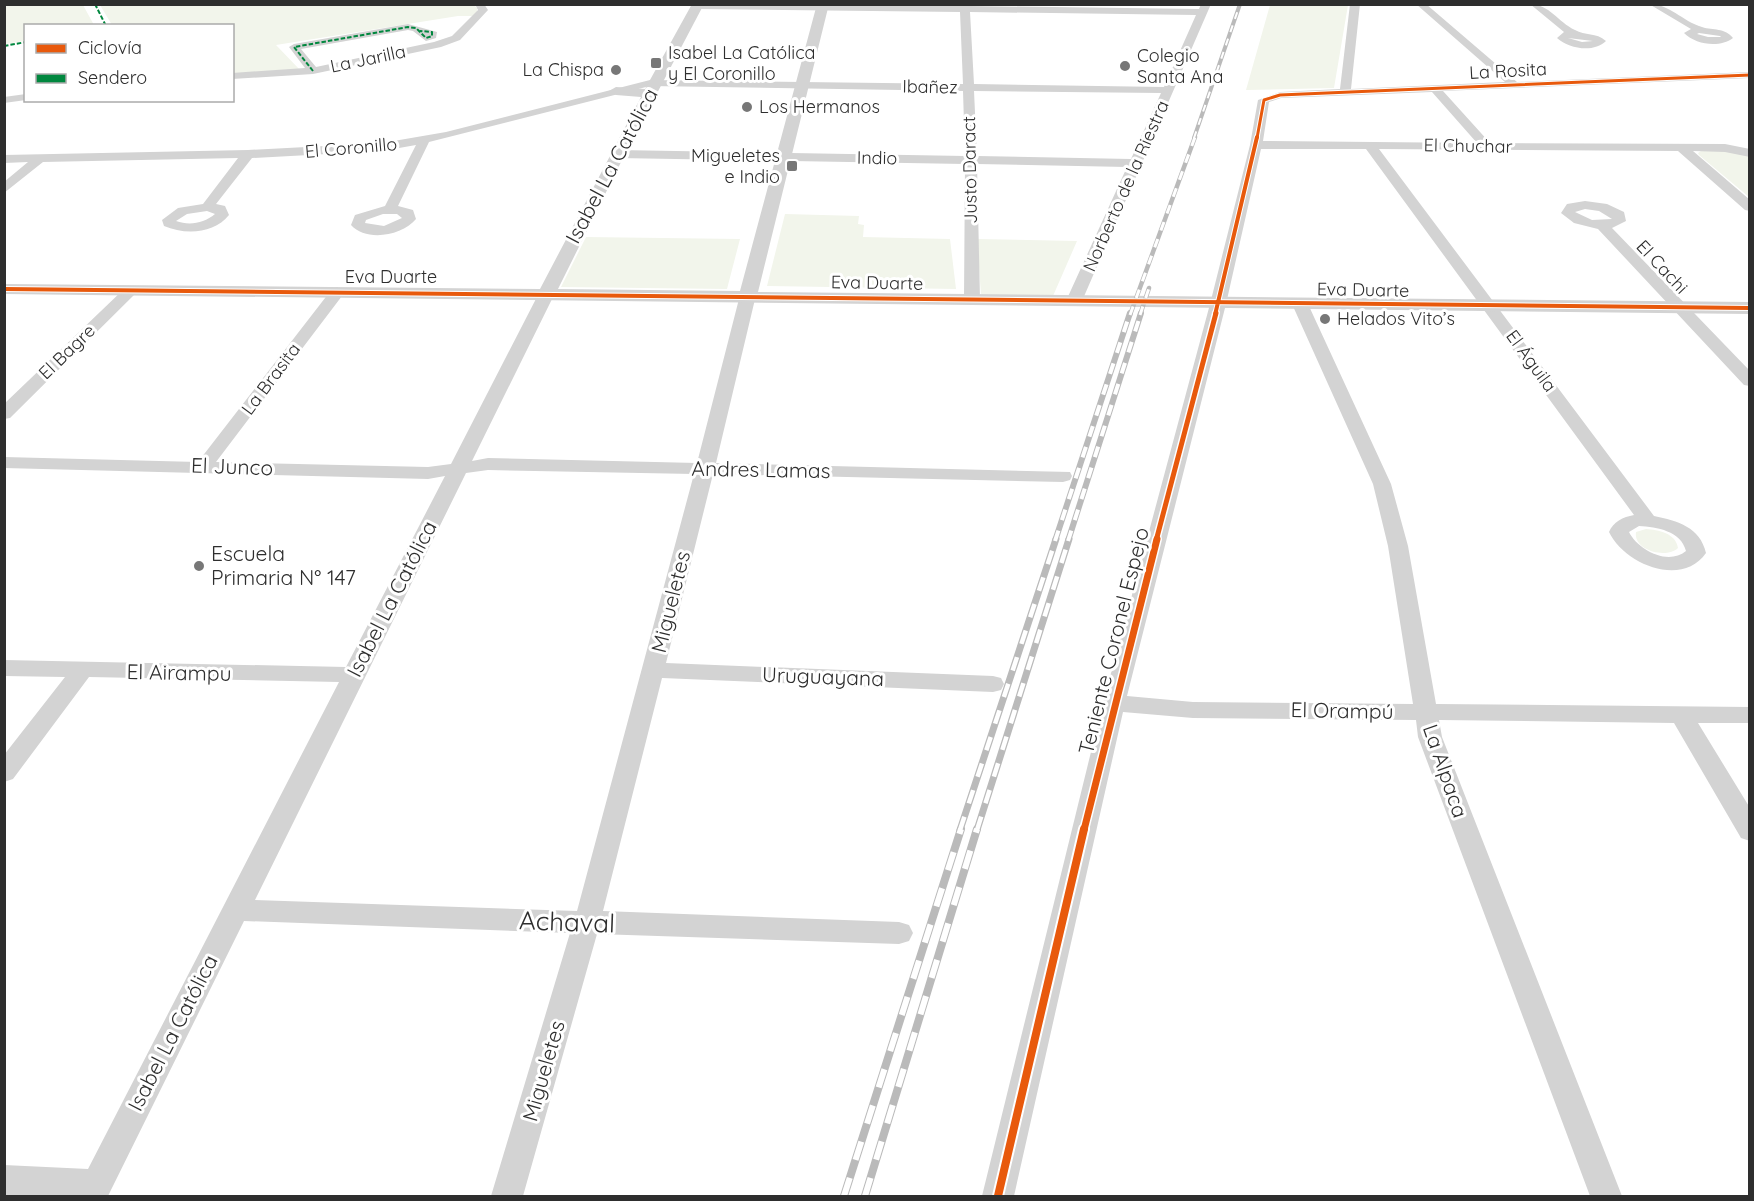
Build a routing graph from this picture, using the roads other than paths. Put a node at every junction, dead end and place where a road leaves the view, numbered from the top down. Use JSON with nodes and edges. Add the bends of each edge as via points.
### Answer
{"nodes":[{"id":1,"x":479,"y":4,"type":"edge"},
{"id":2,"x":1355,"y":4,"type":"edge"},
{"id":3,"x":1420,"y":4,"type":"edge"},
{"id":4,"x":1534,"y":4,"type":"edge"},
{"id":5,"x":1653,"y":4,"type":"edge"},
{"id":6,"x":697,"y":5,"type":"edge"},
{"id":7,"x":822,"y":6,"type":"edge"},
{"id":8,"x":965,"y":7,"type":"edge"},
{"id":9,"x":1205,"y":8,"type":"edge"},
{"id":10,"x":1699,"y":30,"type":"dead end"},
{"id":11,"x":420,"y":31,"type":"dead end"},
{"id":12,"x":1573,"y":34,"type":"dead end"},
{"id":13,"x":313,"y":71,"type":"junction"},
{"id":14,"x":1749,"y":75,"type":"edge"},
{"id":15,"x":234,"y":76,"type":"edge"},
{"id":16,"x":802,"y":85,"type":"junction"},
{"id":17,"x":1516,"y":86,"type":"junction"},
{"id":18,"x":967,"y":87,"type":"junction"},
{"id":19,"x":652,"y":89,"type":"junction"},
{"id":20,"x":616,"y":90,"type":"joint"},
{"id":21,"x":1168,"y":90,"type":"junction"},
{"id":22,"x":1436,"y":90,"type":"junction"},
{"id":23,"x":1345,"y":93,"type":"junction"},
{"id":24,"x":24,"y":97,"type":"edge"},
{"id":25,"x":1268,"y":97,"type":"joint"},
{"id":26,"x":4,"y":100,"type":"edge"},
{"id":27,"x":424,"y":141,"type":"junction"},
{"id":28,"x":1256,"y":145,"type":"junction"},
{"id":29,"x":1369,"y":145,"type":"junction"},
{"id":30,"x":1486,"y":146,"type":"junction"},
{"id":31,"x":1681,"y":148,"type":"junction"},
{"id":32,"x":1749,"y":153,"type":"edge"},
{"id":33,"x":248,"y":154,"type":"junction"},
{"id":34,"x":617,"y":154,"type":"junction"},
{"id":35,"x":784,"y":156,"type":"junction"},
{"id":36,"x":4,"y":159,"type":"edge"},
{"id":37,"x":39,"y":159,"type":"junction"},
{"id":38,"x":971,"y":159,"type":"junction"},
{"id":39,"x":1136,"y":163,"type":"junction"},
{"id":40,"x":4,"y":189,"type":"edge"},
{"id":41,"x":207,"y":207,"type":"dead end"},
{"id":42,"x":1749,"y":207,"type":"edge"},
{"id":43,"x":390,"y":209,"type":"dead end"},
{"id":44,"x":1602,"y":225,"type":"dead end"},
{"id":45,"x":4,"y":289,"type":"edge"},
{"id":46,"x":130,"y":291,"type":"junction"},
{"id":47,"x":337,"y":292,"type":"junction"},
{"id":48,"x":547,"y":293,"type":"junction"},
{"id":49,"x":748,"y":296,"type":"junction"},
{"id":50,"x":972,"y":299,"type":"junction"},
{"id":51,"x":1074,"y":301,"type":"junction"},
{"id":52,"x":1218,"y":304,"type":"junction"},
{"id":53,"x":1300,"y":304,"type":"junction"},
{"id":54,"x":1490,"y":306,"type":"junction"},
{"id":55,"x":1678,"y":308,"type":"junction"},
{"id":56,"x":1749,"y":308,"type":"edge"},
{"id":57,"x":1749,"y":381,"type":"edge"},
{"id":58,"x":4,"y":414,"type":"edge"},
{"id":59,"x":4,"y":462,"type":"edge"},
{"id":60,"x":204,"y":466,"type":"junction"},
{"id":61,"x":459,"y":468,"type":"junction"},
{"id":62,"x":705,"y":469,"type":"junction"},
{"id":63,"x":1064,"y":476,"type":"dead end"},
{"id":64,"x":1648,"y":521,"type":"dead end"},
{"id":65,"x":4,"y":668,"type":"edge"},
{"id":66,"x":654,"y":670,"type":"junction"},
{"id":67,"x":81,"y":671,"type":"junction"},
{"id":68,"x":354,"y":675,"type":"junction"},
{"id":69,"x":993,"y":684,"type":"dead end"},
{"id":70,"x":1114,"y":703,"type":"junction"},
{"id":71,"x":1426,"y":712,"type":"junction"},
{"id":72,"x":1681,"y":714,"type":"junction"},
{"id":73,"x":1749,"y":715,"type":"edge"},
{"id":74,"x":4,"y":773,"type":"edge"},
{"id":75,"x":1749,"y":831,"type":"edge"},
{"id":76,"x":235,"y":910,"type":"junction"},
{"id":77,"x":587,"y":922,"type":"junction"},
{"id":78,"x":899,"y":933,"type":"dead end"},
{"id":79,"x":4,"y":1181,"type":"edge"},
{"id":80,"x":94,"y":1191,"type":"edge"},
{"id":81,"x":507,"y":1197,"type":"edge"},
{"id":82,"x":998,"y":1197,"type":"edge"},
{"id":83,"x":1606,"y":1197,"type":"edge"}],
"edges":[{"from":1,"to":13,"type":"street","name":"La Jarilla","via":[[483,10],[461,34],[448,41]]},
{"from":2,"to":23,"type":"street"},
{"from":3,"to":17,"type":"street"},
{"from":4,"to":12,"type":"street"},
{"from":5,"to":10,"type":"street"},
{"from":6,"to":7,"type":"street"},
{"from":6,"to":19,"type":"street","name":"Isabel La Católica"},
{"from":7,"to":8,"type":"street"},
{"from":7,"to":16,"type":"street","name":"Migueletes"},
{"from":8,"to":9,"type":"street"},
{"from":8,"to":18,"type":"street","name":"Justo Daract"},
{"from":9,"to":21,"type":"street","name":"Norberto de la Riestra"},
{"from":11,"to":13,"type":"street","via":[[408,27],[294,47]]},
{"from":13,"to":15,"type":"street","name":"La Jarilla"},
{"from":14,"to":17,"type":"street","name":"La Rosita"},
{"from":16,"to":18,"type":"street","name":"Ibañez"},
{"from":16,"to":19,"type":"street","name":"Ibañez"},
{"from":16,"to":35,"type":"street","name":"Migueletes"},
{"from":17,"to":22,"type":"street","name":"La Rosita"},
{"from":18,"to":21,"type":"street","name":"Ibañez"},
{"from":18,"to":38,"type":"street","name":"Justo Daract"},
{"from":19,"to":20,"type":"street"},
{"from":19,"to":34,"type":"street","name":"Isabel La Católica"},
{"from":20,"to":27,"type":"street","name":"El Coronillo"},
{"from":21,"to":39,"type":"street","name":"Norberto de la Riestra"},
{"from":22,"to":23,"type":"street","name":"La Rosita"},
{"from":22,"to":30,"type":"street"},
{"from":23,"to":25,"type":"street","name":"La Rosita"},
{"from":24,"to":26,"type":"street"},
{"from":25,"to":28,"type":"street","name":"Teniente Coronel Espejo","via":[[1264,100]]},
{"from":27,"to":33,"type":"street","name":"El Coronillo","via":[[353,150]]},
{"from":27,"to":43,"type":"street"},
{"from":28,"to":29,"type":"street","name":"El Chuchar"},
{"from":28,"to":52,"type":"street","name":"Teniente Coronel Espejo"},
{"from":29,"to":30,"type":"street","name":"El Chuchar"},
{"from":29,"to":54,"type":"street","name":"El Águila"},
{"from":30,"to":31,"type":"street","name":"El Chuchar"},
{"from":31,"to":32,"type":"street","name":"El Chuchar","via":[[1725,148]]},
{"from":31,"to":42,"type":"street"},
{"from":33,"to":37,"type":"street","name":"El Coronillo"},
{"from":33,"to":41,"type":"street"},
{"from":34,"to":35,"type":"street","name":"Indio"},
{"from":34,"to":48,"type":"street","name":"Isabel La Católica"},
{"from":35,"to":38,"type":"street","name":"Indio"},
{"from":35,"to":49,"type":"street","name":"Migueletes"},
{"from":36,"to":37,"type":"street","name":"El Coronillo"},
{"from":37,"to":40,"type":"street"},
{"from":38,"to":39,"type":"street","name":"Indio"},
{"from":38,"to":50,"type":"street","name":"Justo Daract"},
{"from":39,"to":51,"type":"street","name":"Norberto de la Riestra"},
{"from":44,"to":55,"type":"street","name":"El Cachi"},
{"from":45,"to":46,"type":"street","name":"Eva Duarte"},
{"from":46,"to":47,"type":"street","name":"Eva Duarte"},
{"from":46,"to":58,"type":"street","name":"El Bagre"},
{"from":47,"to":48,"type":"street","name":"Eva Duarte"},
{"from":47,"to":60,"type":"street","name":"La Brasita"},
{"from":48,"to":49,"type":"street","name":"Eva Duarte"},
{"from":48,"to":61,"type":"street","name":"Isabel La Católica"},
{"from":49,"to":50,"type":"street","name":"Eva Duarte"},
{"from":49,"to":62,"type":"street","name":"Migueletes"},
{"from":50,"to":51,"type":"street","name":"Eva Duarte"},
{"from":51,"to":52,"type":"street","name":"Eva Duarte"},
{"from":52,"to":53,"type":"street","name":"Eva Duarte"},
{"from":52,"to":70,"type":"street","name":"Teniente Coronel Espejo"},
{"from":53,"to":54,"type":"street","name":"Eva Duarte"},
{"from":53,"to":71,"type":"street","name":"La Alpaca","via":[[1382,484],[1398,546]]},
{"from":54,"to":55,"type":"street","name":"Eva Duarte"},
{"from":54,"to":64,"type":"street","name":"El Águila"},
{"from":55,"to":56,"type":"street","name":"Eva Duarte"},
{"from":55,"to":57,"type":"street","name":"El Cachi"},
{"from":59,"to":60,"type":"street","name":"El Junco"},
{"from":60,"to":61,"type":"street","name":"El Junco","via":[[428,473]]},
{"from":61,"to":62,"type":"street","name":"Andres Lamas","via":[[488,464]]},
{"from":61,"to":68,"type":"street","name":"Isabel La Católica"},
{"from":62,"to":63,"type":"street","name":"Andres Lamas"},
{"from":62,"to":66,"type":"street","name":"Migueletes"},
{"from":65,"to":67,"type":"street","name":"El Airampu"},
{"from":66,"to":69,"type":"street","name":"Uruguayana"},
{"from":66,"to":77,"type":"street","name":"Migueletes"},
{"from":67,"to":68,"type":"street","name":"El Airampu"},
{"from":67,"to":74,"type":"street"},
{"from":68,"to":76,"type":"street","name":"Isabel La Católica"},
{"from":70,"to":71,"type":"street","name":"El Orampú","via":[[1193,710]]},
{"from":70,"to":82,"type":"street","name":"Teniente Coronel Espejo"},
{"from":71,"to":72,"type":"street","name":"El Orampú"},
{"from":71,"to":83,"type":"street","name":"La Alpaca","via":[[1430,737]]},
{"from":72,"to":73,"type":"street","name":"El Orampú"},
{"from":72,"to":75,"type":"street"},
{"from":76,"to":77,"type":"street","name":"Achaval"},
{"from":76,"to":80,"type":"street","name":"Isabel La Católica"},
{"from":77,"to":78,"type":"street","name":"Achaval"},
{"from":77,"to":81,"type":"street","name":"Migueletes"},
{"from":79,"to":80,"type":"street"}]}
